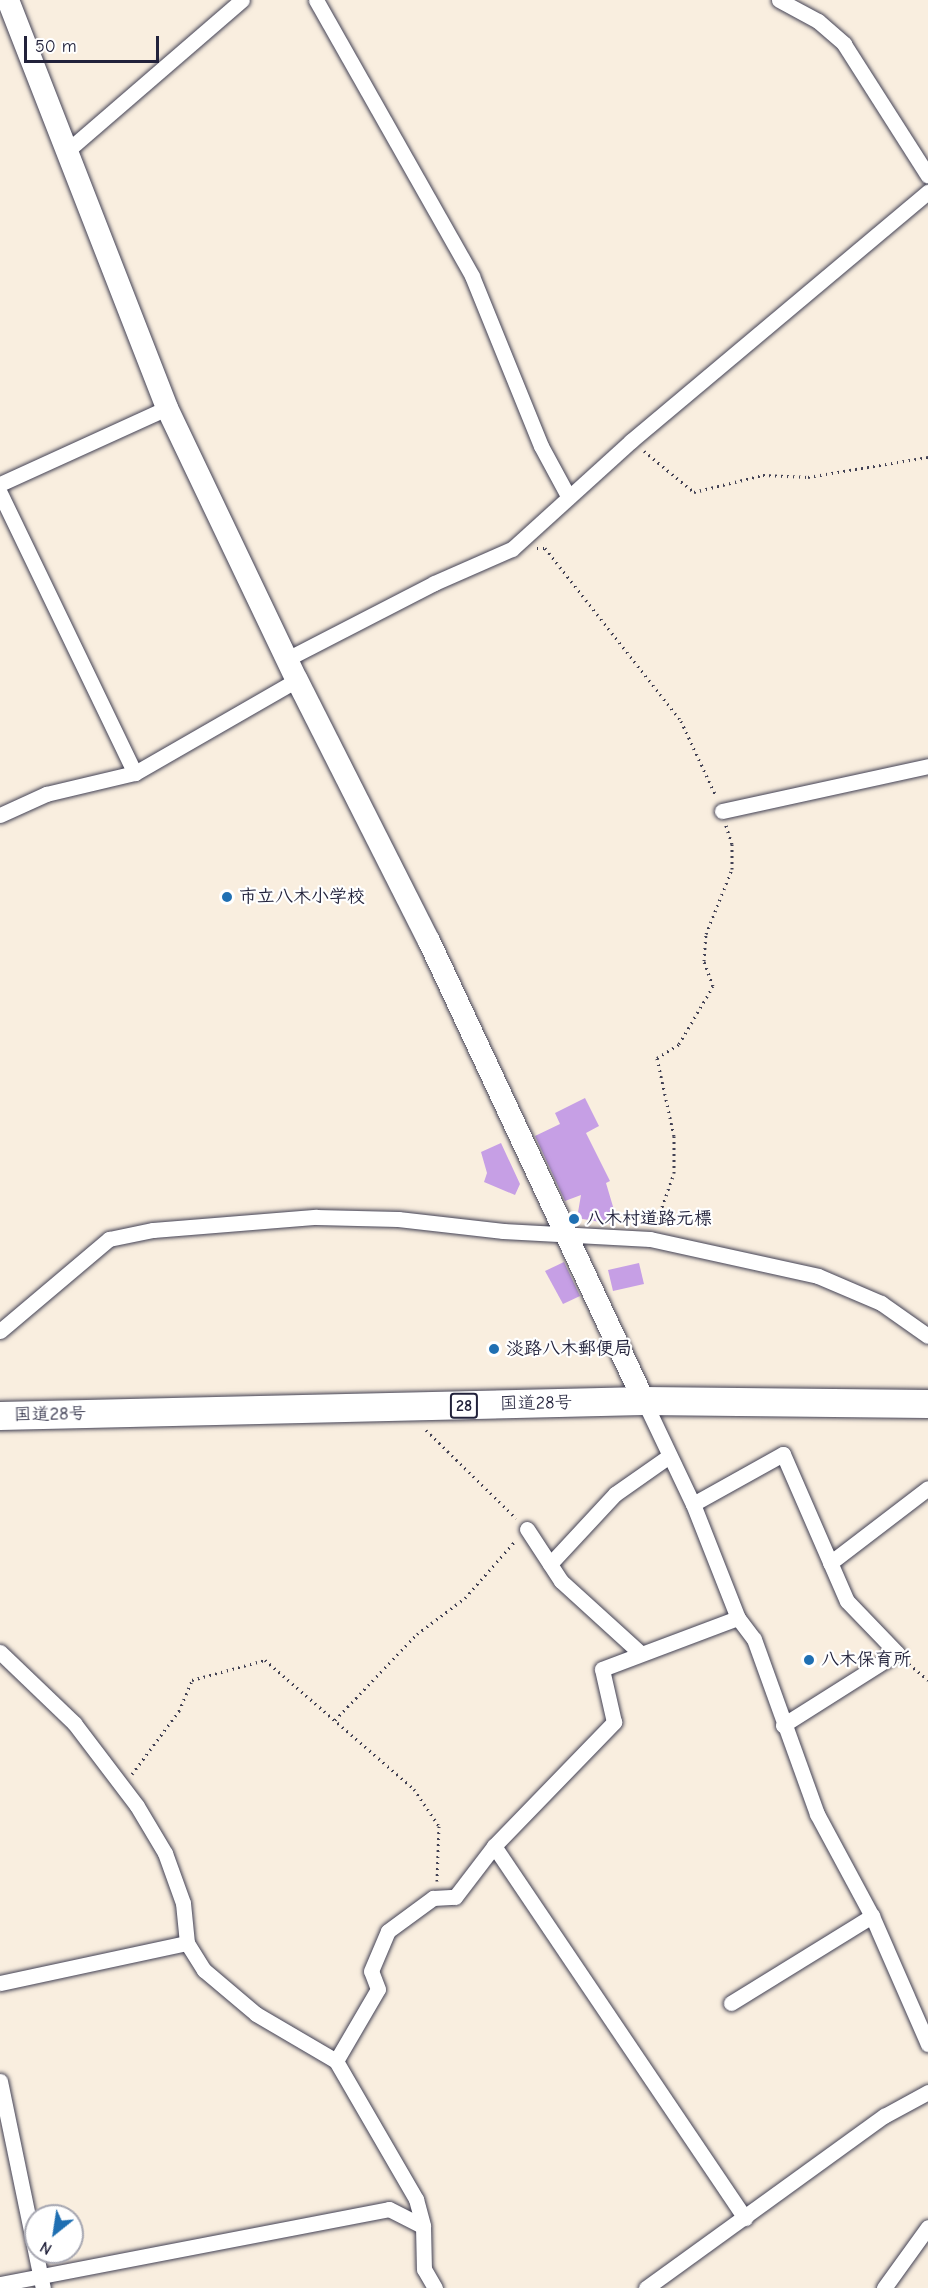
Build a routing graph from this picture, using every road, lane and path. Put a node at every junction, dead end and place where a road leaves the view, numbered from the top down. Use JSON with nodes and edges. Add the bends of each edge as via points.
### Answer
{"nodes":[{"id":1,"x":8,"y":0,"type":"edge"},
{"id":2,"x":242,"y":0,"type":"edge"},
{"id":3,"x":316,"y":0,"type":"edge"},
{"id":4,"x":779,"y":0,"type":"edge"},
{"id":5,"x":67,"y":151,"type":"junction"},
{"id":6,"x":928,"y":176,"type":"edge"},
{"id":7,"x":928,"y":192,"type":"edge"},
{"id":8,"x":167,"y":408,"type":"junction"},
{"id":9,"x":631,"y":441,"type":"junction"},
{"id":10,"x":928,"y":458,"type":"edge"},
{"id":11,"x":0,"y":484,"type":"edge"},
{"id":12,"x":0,"y":493,"type":"edge"},
{"id":13,"x":568,"y":496,"type":"junction"},
{"id":14,"x":512,"y":549,"type":"junction"},
{"id":15,"x":289,"y":658,"type":"junction"},
{"id":16,"x":297,"y":680,"type":"junction"},
{"id":17,"x":928,"y":766,"type":"edge"},
{"id":18,"x":135,"y":773,"type":"junction"},
{"id":19,"x":722,"y":811,"type":"junction"},
{"id":20,"x":0,"y":815,"type":"edge"},
{"id":21,"x":568,"y":1234,"type":"junction"},
{"id":22,"x":650,"y":1239,"type":"junction"},
{"id":23,"x":0,"y":1331,"type":"edge"},
{"id":24,"x":928,"y":1336,"type":"edge"},
{"id":25,"x":644,"y":1401,"type":"junction"},
{"id":26,"x":928,"y":1404,"type":"edge"},
{"id":27,"x":403,"y":1407,"type":"junction"},
{"id":28,"x":0,"y":1416,"type":"edge"},
{"id":29,"x":669,"y":1456,"type":"junction"},
{"id":30,"x":928,"y":1488,"type":"edge"},
{"id":31,"x":693,"y":1504,"type":"junction"},
{"id":32,"x":527,"y":1529,"type":"junction"},
{"id":33,"x":830,"y":1563,"type":"junction"},
{"id":34,"x":550,"y":1564,"type":"junction"},
{"id":35,"x":738,"y":1618,"type":"junction"},
{"id":36,"x":0,"y":1652,"type":"edge"},
{"id":37,"x":639,"y":1652,"type":"junction"},
{"id":38,"x":897,"y":1653,"type":"junction"},
{"id":39,"x":17,"y":1670,"type":"junction"},
{"id":40,"x":0,"y":1674,"type":"edge"},
{"id":41,"x":928,"y":1680,"type":"edge"},
{"id":42,"x":335,"y":1720,"type":"junction"},
{"id":43,"x":783,"y":1725,"type":"junction"},
{"id":44,"x":122,"y":1788,"type":"junction"},
{"id":45,"x":494,"y":1846,"type":"junction"},
{"id":46,"x":433,"y":1898,"type":"junction"},
{"id":47,"x":872,"y":1916,"type":"junction"},
{"id":48,"x":187,"y":1943,"type":"junction"},
{"id":49,"x":0,"y":1983,"type":"edge"},
{"id":50,"x":731,"y":2003,"type":"dead end"},
{"id":51,"x":928,"y":2044,"type":"edge"},
{"id":52,"x":336,"y":2061,"type":"junction"},
{"id":53,"x":0,"y":2081,"type":"edge"},
{"id":54,"x":928,"y":2092,"type":"edge"},
{"id":55,"x":745,"y":2218,"type":"junction"},
{"id":56,"x":423,"y":2226,"type":"junction"},
{"id":57,"x":928,"y":2227,"type":"edge"},
{"id":58,"x":0,"y":2284,"type":"edge"},
{"id":59,"x":42,"y":2284,"type":"edge"},
{"id":60,"x":435,"y":2288,"type":"edge"},
{"id":61,"x":646,"y":2288,"type":"edge"},
{"id":62,"x":884,"y":2288,"type":"edge"}],
"edges":[{"from":1,"to":5,"type":"street"},
{"from":2,"to":5,"type":"street"},
{"from":3,"to":13,"type":"street","via":[[472,276],[541,446]]},
{"from":4,"to":6,"type":"street","via":[[818,21],[844,44]]},
{"from":5,"to":8,"type":"street"},
{"from":7,"to":9,"type":"street"},
{"from":8,"to":11,"type":"street"},
{"from":8,"to":15,"type":"street"},
{"from":9,"to":10,"type":"path","via":[[694,492],[763,475],[808,477]]},
{"from":9,"to":13,"type":"street"},
{"from":12,"to":18,"type":"street"},
{"from":13,"to":14,"type":"street"},
{"from":14,"to":15,"type":"street","via":[[434,583]]},
{"from":14,"to":19,"type":"path","via":[[544,548],[599,615],[619,646],[681,721]]},
{"from":15,"to":16,"type":"street"},
{"from":16,"to":18,"type":"street"},
{"from":16,"to":21,"type":"street","via":[[429,941]]},
{"from":17,"to":19,"type":"street"},
{"from":18,"to":20,"type":"street","via":[[46,794]]},
{"from":19,"to":22,"type":"path","via":[[732,844],[732,869],[706,934],[704,961],[713,986],[680,1044],[657,1058],[674,1136],[674,1173]]},
{"from":21,"to":22,"type":"street"},
{"from":21,"to":23,"type":"street","via":[[503,1232],[398,1219],[316,1217],[153,1230],[109,1239]]},
{"from":21,"to":25,"type":"street"},
{"from":22,"to":24,"type":"street","via":[[818,1276],[881,1303]]},
{"from":25,"to":26,"type":"highway","name":"国道28号","number":"28"},
{"from":25,"to":27,"type":"highway","name":"国道28号","number":"28"},
{"from":25,"to":29,"type":"street"},
{"from":27,"to":28,"type":"highway","name":"国道28号","number":"28"},
{"from":27,"to":32,"type":"path"},
{"from":29,"to":31,"type":"street"},
{"from":29,"to":34,"type":"street","via":[[615,1494]]},
{"from":30,"to":33,"type":"street"},
{"from":31,"to":33,"type":"street","via":[[783,1455]]},
{"from":31,"to":35,"type":"street"},
{"from":32,"to":34,"type":"street"},
{"from":32,"to":42,"type":"path","via":[[465,1598],[417,1634]]},
{"from":33,"to":38,"type":"street","via":[[847,1601]]},
{"from":34,"to":37,"type":"street","via":[[561,1581]]},
{"from":35,"to":37,"type":"street"},
{"from":35,"to":43,"type":"street","via":[[753,1639]]},
{"from":36,"to":39,"type":"street"},
{"from":37,"to":45,"type":"street","via":[[602,1669],[614,1722]]},
{"from":38,"to":41,"type":"path"},
{"from":38,"to":43,"type":"street"},
{"from":39,"to":40,"type":"street"},
{"from":39,"to":44,"type":"street","via":[[74,1723]]},
{"from":42,"to":44,"type":"path","via":[[265,1660],[192,1680],[179,1711]]},
{"from":42,"to":46,"type":"path","via":[[414,1789],[439,1826],[440,1870]]},
{"from":43,"to":47,"type":"street","via":[[817,1814]]},
{"from":44,"to":48,"type":"street","via":[[165,1852],[183,1904]]},
{"from":45,"to":46,"type":"street","via":[[455,1897]]},
{"from":45,"to":55,"type":"street"},
{"from":46,"to":52,"type":"street","via":[[388,1931],[371,1971],[378,1989]]},
{"from":47,"to":50,"type":"street"},
{"from":47,"to":51,"type":"street"},
{"from":48,"to":49,"type":"street"},
{"from":48,"to":52,"type":"street","via":[[204,1970],[256,2014]]},
{"from":52,"to":56,"type":"street","via":[[416,2199]]},
{"from":53,"to":59,"type":"street"},
{"from":54,"to":55,"type":"street","via":[[884,2116]]},
{"from":55,"to":61,"type":"street"},
{"from":56,"to":59,"type":"street","via":[[389,2209]]},
{"from":56,"to":60,"type":"street","via":[[424,2269]]},
{"from":57,"to":62,"type":"street"},
{"from":58,"to":59,"type":"street"}]}
